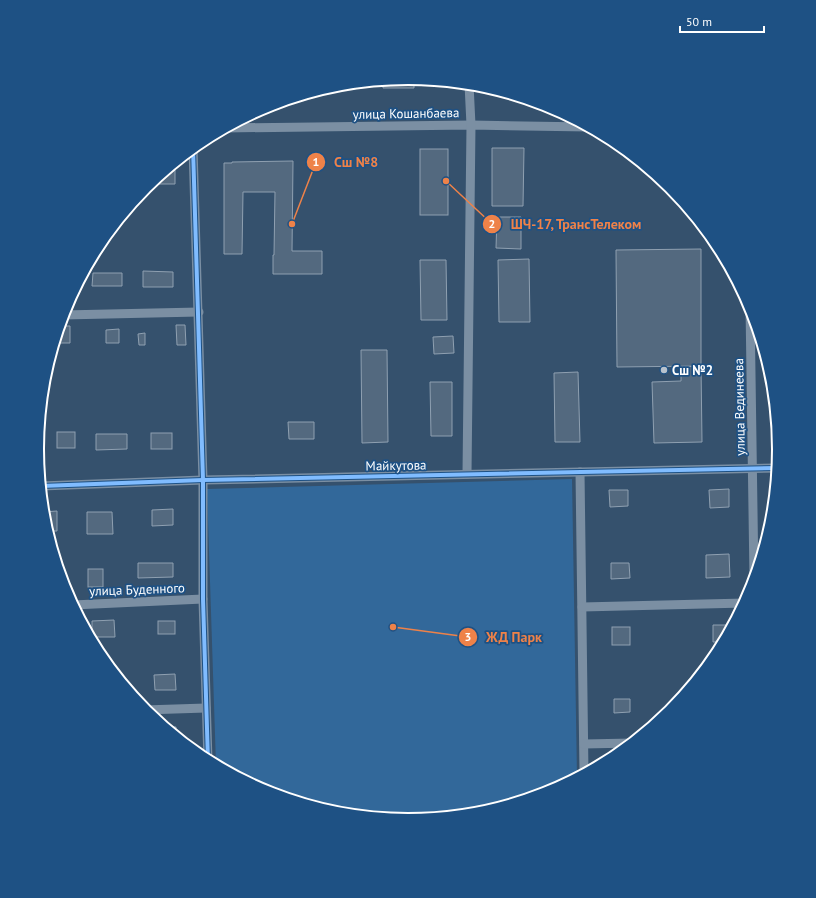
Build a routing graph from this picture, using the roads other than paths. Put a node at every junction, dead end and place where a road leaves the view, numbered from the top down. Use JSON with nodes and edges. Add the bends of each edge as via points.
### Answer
{"nodes":[{"id":1,"x":469,"y":90,"type":"edge"},
{"id":2,"x":471,"y":125,"type":"junction"},
{"id":3,"x":576,"y":127,"type":"edge"},
{"id":4,"x":238,"y":128,"type":"edge"},
{"id":5,"x":193,"y":155,"type":"edge"},
{"id":6,"x":199,"y":312,"type":"junction"},
{"id":7,"x":70,"y":315,"type":"edge"},
{"id":8,"x":750,"y":326,"type":"edge"},
{"id":9,"x":753,"y":468,"type":"junction"},
{"id":10,"x":771,"y":468,"type":"edge"},
{"id":11,"x":580,"y":472,"type":"junction"},
{"id":12,"x":467,"y":474,"type":"junction"},
{"id":13,"x":203,"y":480,"type":"junction"},
{"id":14,"x":46,"y":486,"type":"edge"},
{"id":15,"x":754,"y":563,"type":"edge"},
{"id":16,"x":204,"y":599,"type":"junction"},
{"id":17,"x":738,"y":602,"type":"edge"},
{"id":18,"x":79,"y":604,"type":"edge"},
{"id":19,"x":582,"y":607,"type":"junction"},
{"id":20,"x":206,"y":708,"type":"junction"},
{"id":21,"x":155,"y":710,"type":"edge"},
{"id":22,"x":623,"y":743,"type":"edge"},
{"id":23,"x":584,"y":744,"type":"junction"},
{"id":24,"x":208,"y":753,"type":"edge"},
{"id":25,"x":584,"y":767,"type":"edge"}],
"edges":[{"from":1,"to":2,"type":"street"},
{"from":2,"to":3,"type":"street","name":"улица Кошанбаева"},
{"from":2,"to":4,"type":"street","name":"улица Кошанбаева"},
{"from":2,"to":12,"type":"street"},
{"from":5,"to":6,"type":"street"},
{"from":6,"to":7,"type":"street"},
{"from":6,"to":13,"type":"street"},
{"from":8,"to":9,"type":"street","name":"улица Вединеева"},
{"from":9,"to":10,"type":"street","name":"Майкутова"},
{"from":9,"to":11,"type":"street","name":"Майкутова"},
{"from":9,"to":15,"type":"street","name":"улица Вединеева"},
{"from":11,"to":12,"type":"street","name":"Майкутова"},
{"from":11,"to":19,"type":"street"},
{"from":12,"to":13,"type":"street","name":"Майкутова"},
{"from":13,"to":14,"type":"street","name":"Майкутова"},
{"from":13,"to":16,"type":"street"},
{"from":16,"to":18,"type":"street","name":"улица Буденного"},
{"from":16,"to":20,"type":"street"},
{"from":17,"to":19,"type":"street"},
{"from":19,"to":23,"type":"street"},
{"from":20,"to":21,"type":"street"},
{"from":20,"to":24,"type":"street"},
{"from":22,"to":23,"type":"street"},
{"from":23,"to":25,"type":"street"}]}
